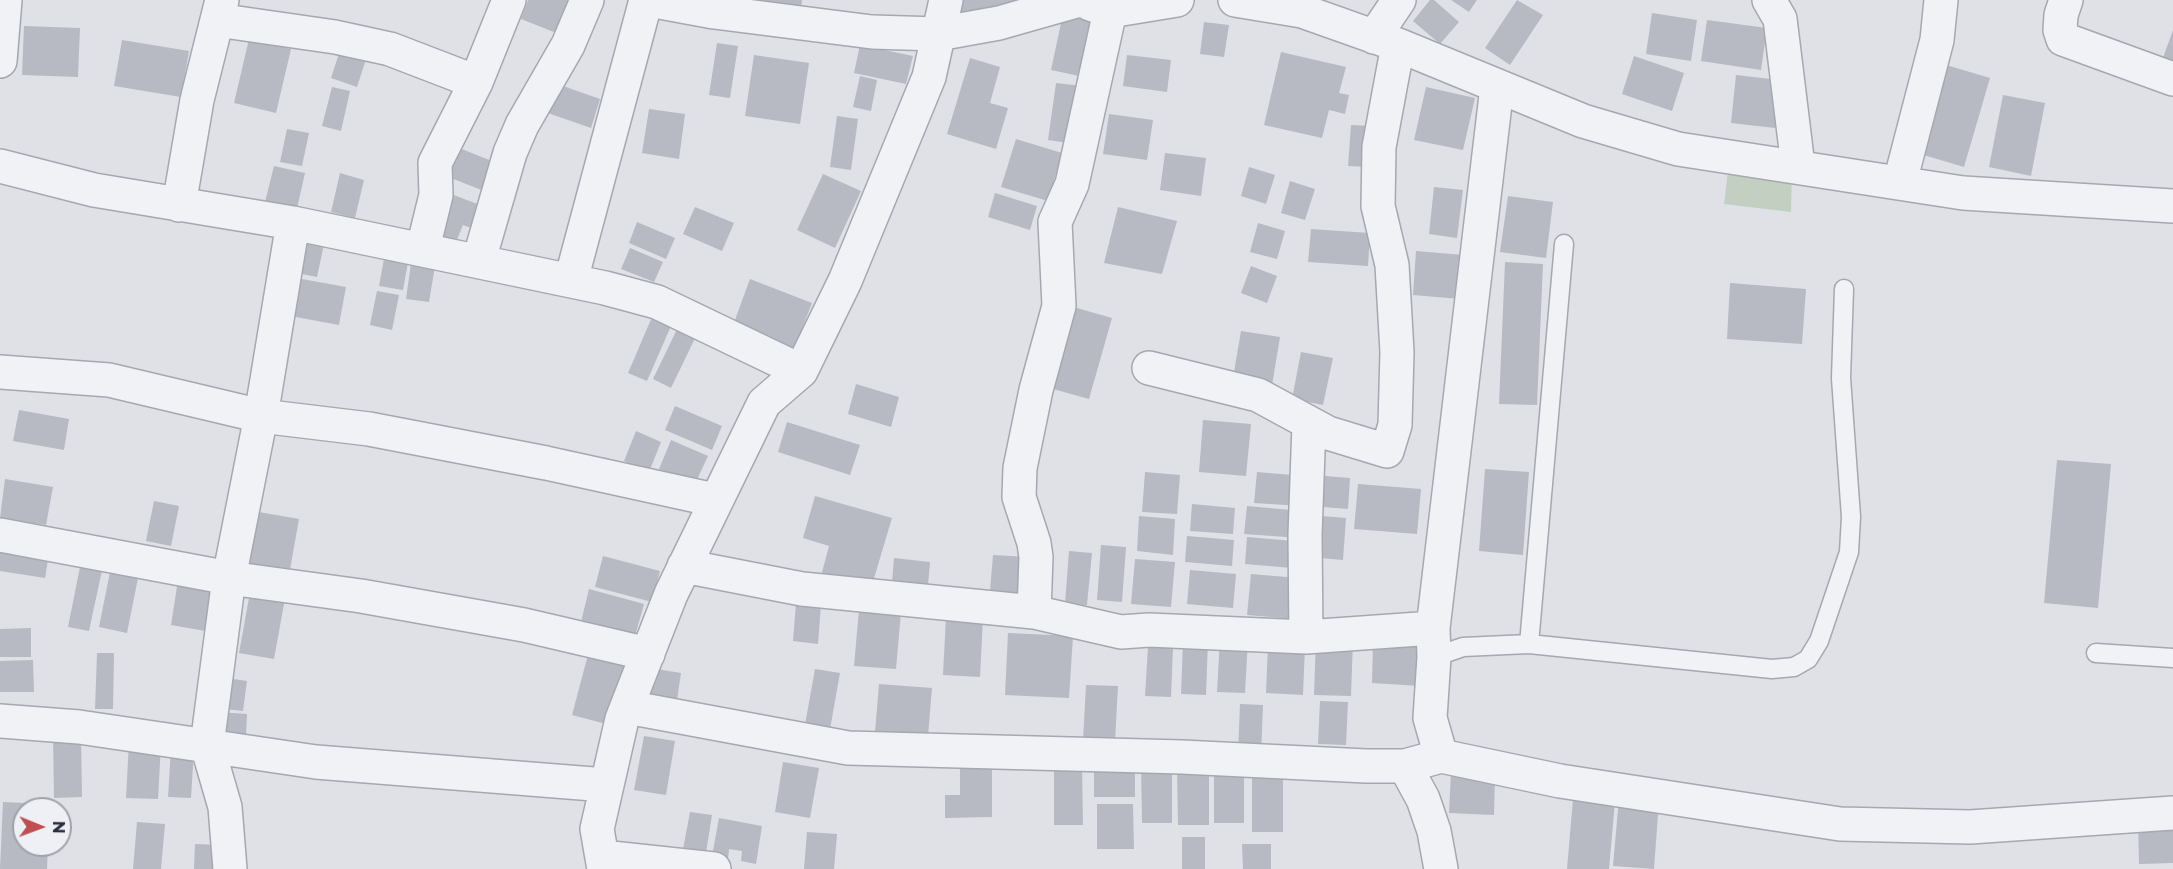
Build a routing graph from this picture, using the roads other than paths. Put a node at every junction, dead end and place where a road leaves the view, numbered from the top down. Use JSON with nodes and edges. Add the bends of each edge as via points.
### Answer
{"nodes":[{"id":1,"x":5,"y":0,"type":"edge"},
{"id":2,"x":509,"y":0,"type":"edge"},
{"id":3,"x":587,"y":0,"type":"edge"},
{"id":4,"x":647,"y":0,"type":"edge"},
{"id":5,"x":946,"y":0,"type":"edge"},
{"id":6,"x":1080,"y":0,"type":"edge"},
{"id":7,"x":1178,"y":0,"type":"edge"},
{"id":8,"x":1235,"y":0,"type":"edge"},
{"id":9,"x":1399,"y":0,"type":"edge"},
{"id":10,"x":1769,"y":0,"type":"edge"},
{"id":11,"x":1941,"y":0,"type":"edge"},
{"id":12,"x":2066,"y":0,"type":"edge"},
{"id":13,"x":729,"y":7,"type":"edge"},
{"id":14,"x":1326,"y":9,"type":"edge"},
{"id":15,"x":220,"y":10,"type":"edge"},
{"id":16,"x":1110,"y":11,"type":"junction"},
{"id":17,"x":938,"y":34,"type":"junction"},
{"id":18,"x":1386,"y":41,"type":"junction"},
{"id":19,"x":0,"y":62,"type":"edge"},
{"id":20,"x":2173,"y":79,"type":"edge"},
{"id":21,"x":477,"y":82,"type":"junction"},
{"id":22,"x":1497,"y":87,"type":"junction"},
{"id":23,"x":0,"y":166,"type":"edge"},
{"id":24,"x":1798,"y":166,"type":"junction"},
{"id":25,"x":1900,"y":182,"type":"junction"},
{"id":26,"x":180,"y":205,"type":"junction"},
{"id":27,"x":2173,"y":206,"type":"edge"},
{"id":28,"x":293,"y":223,"type":"junction"},
{"id":29,"x":1564,"y":244,"type":"dead end"},
{"id":30,"x":423,"y":249,"type":"junction"},
{"id":31,"x":479,"y":260,"type":"junction"},
{"id":32,"x":571,"y":280,"type":"junction"},
{"id":33,"x":1844,"y":289,"type":"dead end"},
{"id":34,"x":1149,"y":368,"type":"dead end"},
{"id":35,"x":801,"y":371,"type":"junction"},
{"id":36,"x":0,"y":372,"type":"edge"},
{"id":37,"x":261,"y":416,"type":"junction"},
{"id":38,"x":1309,"y":424,"type":"junction"},
{"id":39,"x":715,"y":500,"type":"junction"},
{"id":40,"x":0,"y":535,"type":"edge"},
{"id":41,"x":684,"y":566,"type":"junction"},
{"id":42,"x":229,"y":578,"type":"junction"},
{"id":43,"x":1034,"y":612,"type":"junction"},
{"id":44,"x":1306,"y":637,"type":"junction"},
{"id":45,"x":1433,"y":642,"type":"junction"},
{"id":46,"x":1529,"y":644,"type":"junction"},
{"id":47,"x":648,"y":654,"type":"junction"},
{"id":48,"x":2096,"y":654,"type":"dead end"},
{"id":49,"x":2173,"y":658,"type":"edge"},
{"id":50,"x":627,"y":707,"type":"junction"},
{"id":51,"x":0,"y":721,"type":"edge"},
{"id":52,"x":207,"y":745,"type":"junction"},
{"id":53,"x":1441,"y":756,"type":"junction"},
{"id":54,"x":1405,"y":766,"type":"junction"},
{"id":55,"x":606,"y":785,"type":"junction"},
{"id":56,"x":2173,"y":813,"type":"edge"},
{"id":57,"x":603,"y":863,"type":"edge"},
{"id":58,"x":230,"y":869,"type":"edge"},
{"id":59,"x":714,"y":869,"type":"edge"},
{"id":60,"x":1441,"y":869,"type":"edge"}],
"edges":[{"from":1,"to":19,"type":"street"},
{"from":2,"to":21,"type":"street"},
{"from":3,"to":31,"type":"street","via":[[510,153]]},
{"from":4,"to":13,"type":"street"},
{"from":4,"to":32,"type":"street"},
{"from":5,"to":17,"type":"street"},
{"from":6,"to":16,"type":"street"},
{"from":6,"to":17,"type":"street","via":[[999,24]]},
{"from":7,"to":16,"type":"street"},
{"from":8,"to":14,"type":"street","via":[[1302,11]]},
{"from":9,"to":18,"type":"street"},
{"from":10,"to":24,"type":"street","via":[[1780,19]]},
{"from":11,"to":25,"type":"street","via":[[1937,40]]},
{"from":12,"to":20,"type":"street","via":[[2061,15],[2063,39]]},
{"from":13,"to":17,"type":"street","via":[[872,32]]},
{"from":14,"to":18,"type":"street"},
{"from":15,"to":21,"type":"street","via":[[390,49]]},
{"from":15,"to":26,"type":"street","via":[[197,100]]},
{"from":16,"to":43,"type":"street","via":[[1072,184],[1055,222],[1059,306],[1020,468],[1019,497],[1035,543]]},
{"from":17,"to":35,"type":"street","via":[[920,98],[845,281]]},
{"from":18,"to":22,"type":"street"},
{"from":18,"to":38,"type":"street","via":[[1378,206],[1392,265],[1395,300],[1395,425],[1388,451]]},
{"from":21,"to":30,"type":"street","via":[[435,163],[436,195]]},
{"from":22,"to":24,"type":"street","via":[[1583,121],[1678,149]]},
{"from":22,"to":45,"type":"street"},
{"from":23,"to":26,"type":"street","via":[[94,190]]},
{"from":24,"to":25,"type":"street"},
{"from":25,"to":27,"type":"street","via":[[1963,192]]},
{"from":26,"to":28,"type":"street"},
{"from":28,"to":30,"type":"street"},
{"from":28,"to":37,"type":"street"},
{"from":29,"to":46,"type":"lane"},
{"from":30,"to":31,"type":"street"},
{"from":31,"to":32,"type":"street"},
{"from":32,"to":35,"type":"street","via":[[657,302]]},
{"from":33,"to":46,"type":"lane","via":[[1841,378],[1851,517],[1849,552],[1820,641],[1808,659],[1794,667],[1772,669]]},
{"from":34,"to":38,"type":"street","via":[[1258,395]]},
{"from":35,"to":39,"type":"street","via":[[764,403]]},
{"from":36,"to":37,"type":"street","via":[[109,380]]},
{"from":37,"to":39,"type":"street","via":[[369,429]]},
{"from":37,"to":42,"type":"street"},
{"from":38,"to":44,"type":"street"},
{"from":39,"to":41,"type":"street"},
{"from":40,"to":42,"type":"street"},
{"from":41,"to":43,"type":"street","via":[[802,590]]},
{"from":41,"to":47,"type":"street"},
{"from":42,"to":47,"type":"street","via":[[512,623]]},
{"from":42,"to":52,"type":"street"},
{"from":43,"to":44,"type":"street","via":[[1121,632]]},
{"from":44,"to":45,"type":"street"},
{"from":45,"to":46,"type":"lane","via":[[1463,647]]},
{"from":45,"to":53,"type":"street","via":[[1430,718]]},
{"from":47,"to":50,"type":"street"},
{"from":48,"to":49,"type":"lane"},
{"from":50,"to":54,"type":"street","via":[[849,748]]},
{"from":50,"to":55,"type":"street"},
{"from":51,"to":52,"type":"street","via":[[79,727]]},
{"from":52,"to":55,"type":"street","via":[[316,762]]},
{"from":52,"to":58,"type":"street","via":[[225,807]]},
{"from":53,"to":54,"type":"street"},
{"from":53,"to":56,"type":"street","via":[[1560,781],[1840,824],[1970,827]]},
{"from":54,"to":60,"type":"street","via":[[1423,799]]},
{"from":55,"to":57,"type":"street","via":[[597,830]]},
{"from":57,"to":59,"type":"street"}]}
